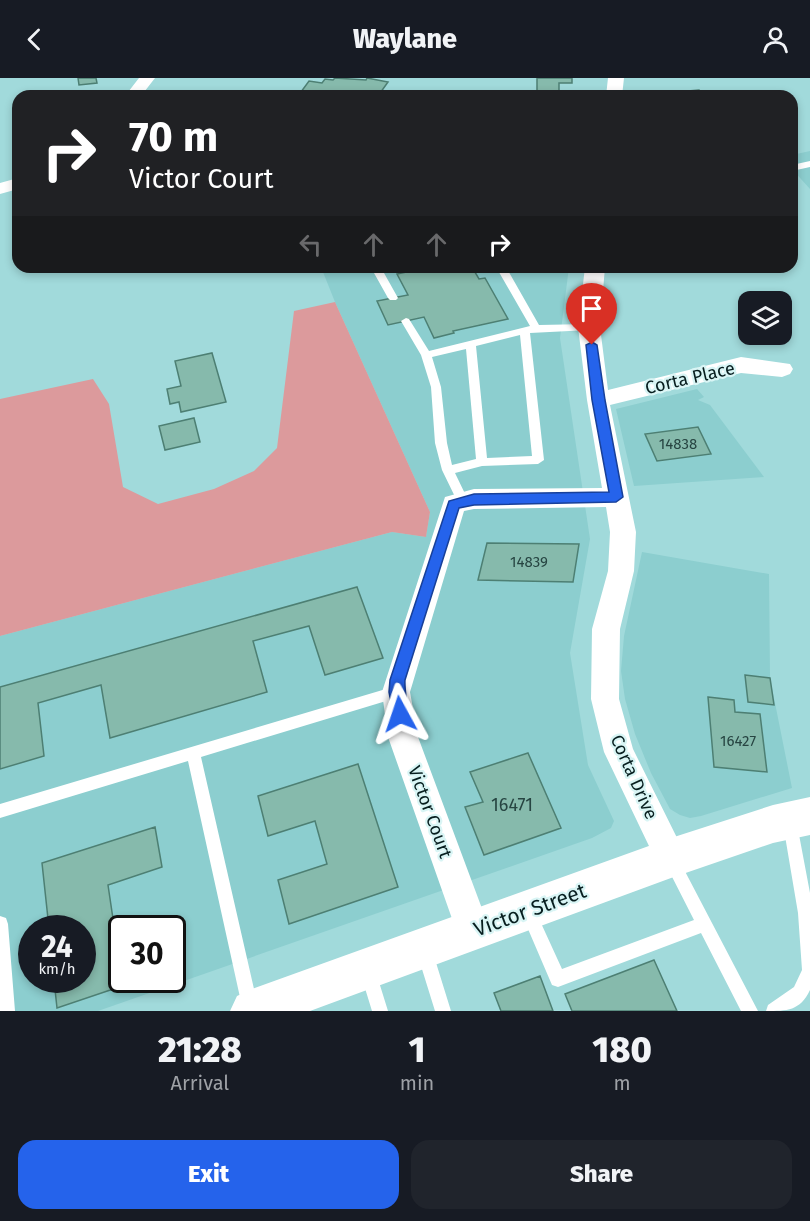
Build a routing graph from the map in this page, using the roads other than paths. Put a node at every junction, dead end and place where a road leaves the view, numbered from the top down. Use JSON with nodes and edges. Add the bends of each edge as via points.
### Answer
{"nodes":[{"id":1,"x":147,"y":78,"type":"edge"},
{"id":2,"x":138,"y":90,"type":"edge"},
{"id":3,"x":379,"y":273,"type":"edge"},
{"id":4,"x":504,"y":273,"type":"edge"},
{"id":5,"x":594,"y":273,"type":"edge"},
{"id":6,"x":393,"y":298,"type":"dead end"},
{"id":7,"x":406,"y":321,"type":"dead end"},
{"id":8,"x":589,"y":327,"type":"junction"},
{"id":9,"x":531,"y":330,"type":"junction"},
{"id":10,"x":471,"y":345,"type":"junction"},
{"id":11,"x":426,"y":355,"type":"junction"},
{"id":12,"x":782,"y":369,"type":"dead end"},
{"id":13,"x":598,"y":400,"type":"junction"},
{"id":14,"x":482,"y":462,"type":"junction"},
{"id":15,"x":448,"y":470,"type":"junction"},
{"id":16,"x":616,"y":497,"type":"junction"},
{"id":17,"x":463,"y":502,"type":"junction"},
{"id":18,"x":396,"y":692,"type":"junction"},
{"id":19,"x":193,"y":752,"type":"junction"},
{"id":20,"x":0,"y":811,"type":"edge"},
{"id":21,"x":800,"y":818,"type":"edge"},
{"id":22,"x":671,"y":858,"type":"junction"},
{"id":23,"x":528,"y":911,"type":"junction"},
{"id":24,"x":0,"y":924,"type":"edge"},
{"id":25,"x":704,"y":924,"type":"junction"},
{"id":26,"x":473,"y":930,"type":"junction"},
{"id":27,"x":423,"y":949,"type":"junction"},
{"id":28,"x":367,"y":968,"type":"junction"},
{"id":29,"x":810,"y":971,"type":"edge"},
{"id":30,"x":7,"y":1011,"type":"edge"},
{"id":31,"x":251,"y":1011,"type":"edge"},
{"id":32,"x":380,"y":1011,"type":"edge"},
{"id":33,"x":443,"y":1011,"type":"edge"},
{"id":34,"x":750,"y":1011,"type":"edge"},
{"id":35,"x":774,"y":1011,"type":"edge"}],
"edges":[{"from":1,"to":2,"type":"street"},
{"from":3,"to":6,"type":"lane"},
{"from":4,"to":9,"type":"lane"},
{"from":5,"to":8,"type":"street","name":"Corta Drive"},
{"from":7,"to":11,"type":"lane"},
{"from":8,"to":9,"type":"lane"},
{"from":8,"to":13,"type":"street","name":"Corta Drive"},
{"from":9,"to":10,"type":"lane"},
{"from":9,"to":14,"type":"lane","via":[[538,460]]},
{"from":10,"to":11,"type":"lane"},
{"from":10,"to":14,"type":"lane"},
{"from":11,"to":15,"type":"lane","via":[[436,387],[441,443]]},
{"from":12,"to":13,"type":"street","name":"Corta Place","via":[[741,365]]},
{"from":13,"to":16,"type":"street","name":"Corta Drive"},
{"from":14,"to":15,"type":"lane"},
{"from":15,"to":17,"type":"lane"},
{"from":16,"to":17,"type":"street"},
{"from":16,"to":22,"type":"street","name":"Corta Drive","via":[[623,532],[622,557],[606,629],[605,699],[619,752]]},
{"from":17,"to":18,"type":"street","name":"Victor Court","via":[[453,504]]},
{"from":18,"to":19,"type":"lane"},
{"from":18,"to":26,"type":"street","name":"Victor Court","via":[[403,737]]},
{"from":19,"to":20,"type":"lane"},
{"from":19,"to":31,"type":"lane"},
{"from":21,"to":22,"type":"street","name":"Victor Street"},
{"from":21,"to":29,"type":"lane"},
{"from":22,"to":23,"type":"street","name":"Victor Street"},
{"from":22,"to":25,"type":"lane"},
{"from":23,"to":25,"type":"lane","via":[[558,980]]},
{"from":23,"to":26,"type":"street","name":"Victor Street"},
{"from":24,"to":30,"type":"lane"},
{"from":25,"to":34,"type":"lane"},
{"from":26,"to":27,"type":"street","name":"Victor Street"},
{"from":27,"to":28,"type":"street","name":"Victor Street"},
{"from":27,"to":33,"type":"lane"},
{"from":28,"to":31,"type":"street","name":"Victor Street"},
{"from":28,"to":32,"type":"lane"},
{"from":29,"to":35,"type":"lane","via":[[800,993]]}]}
